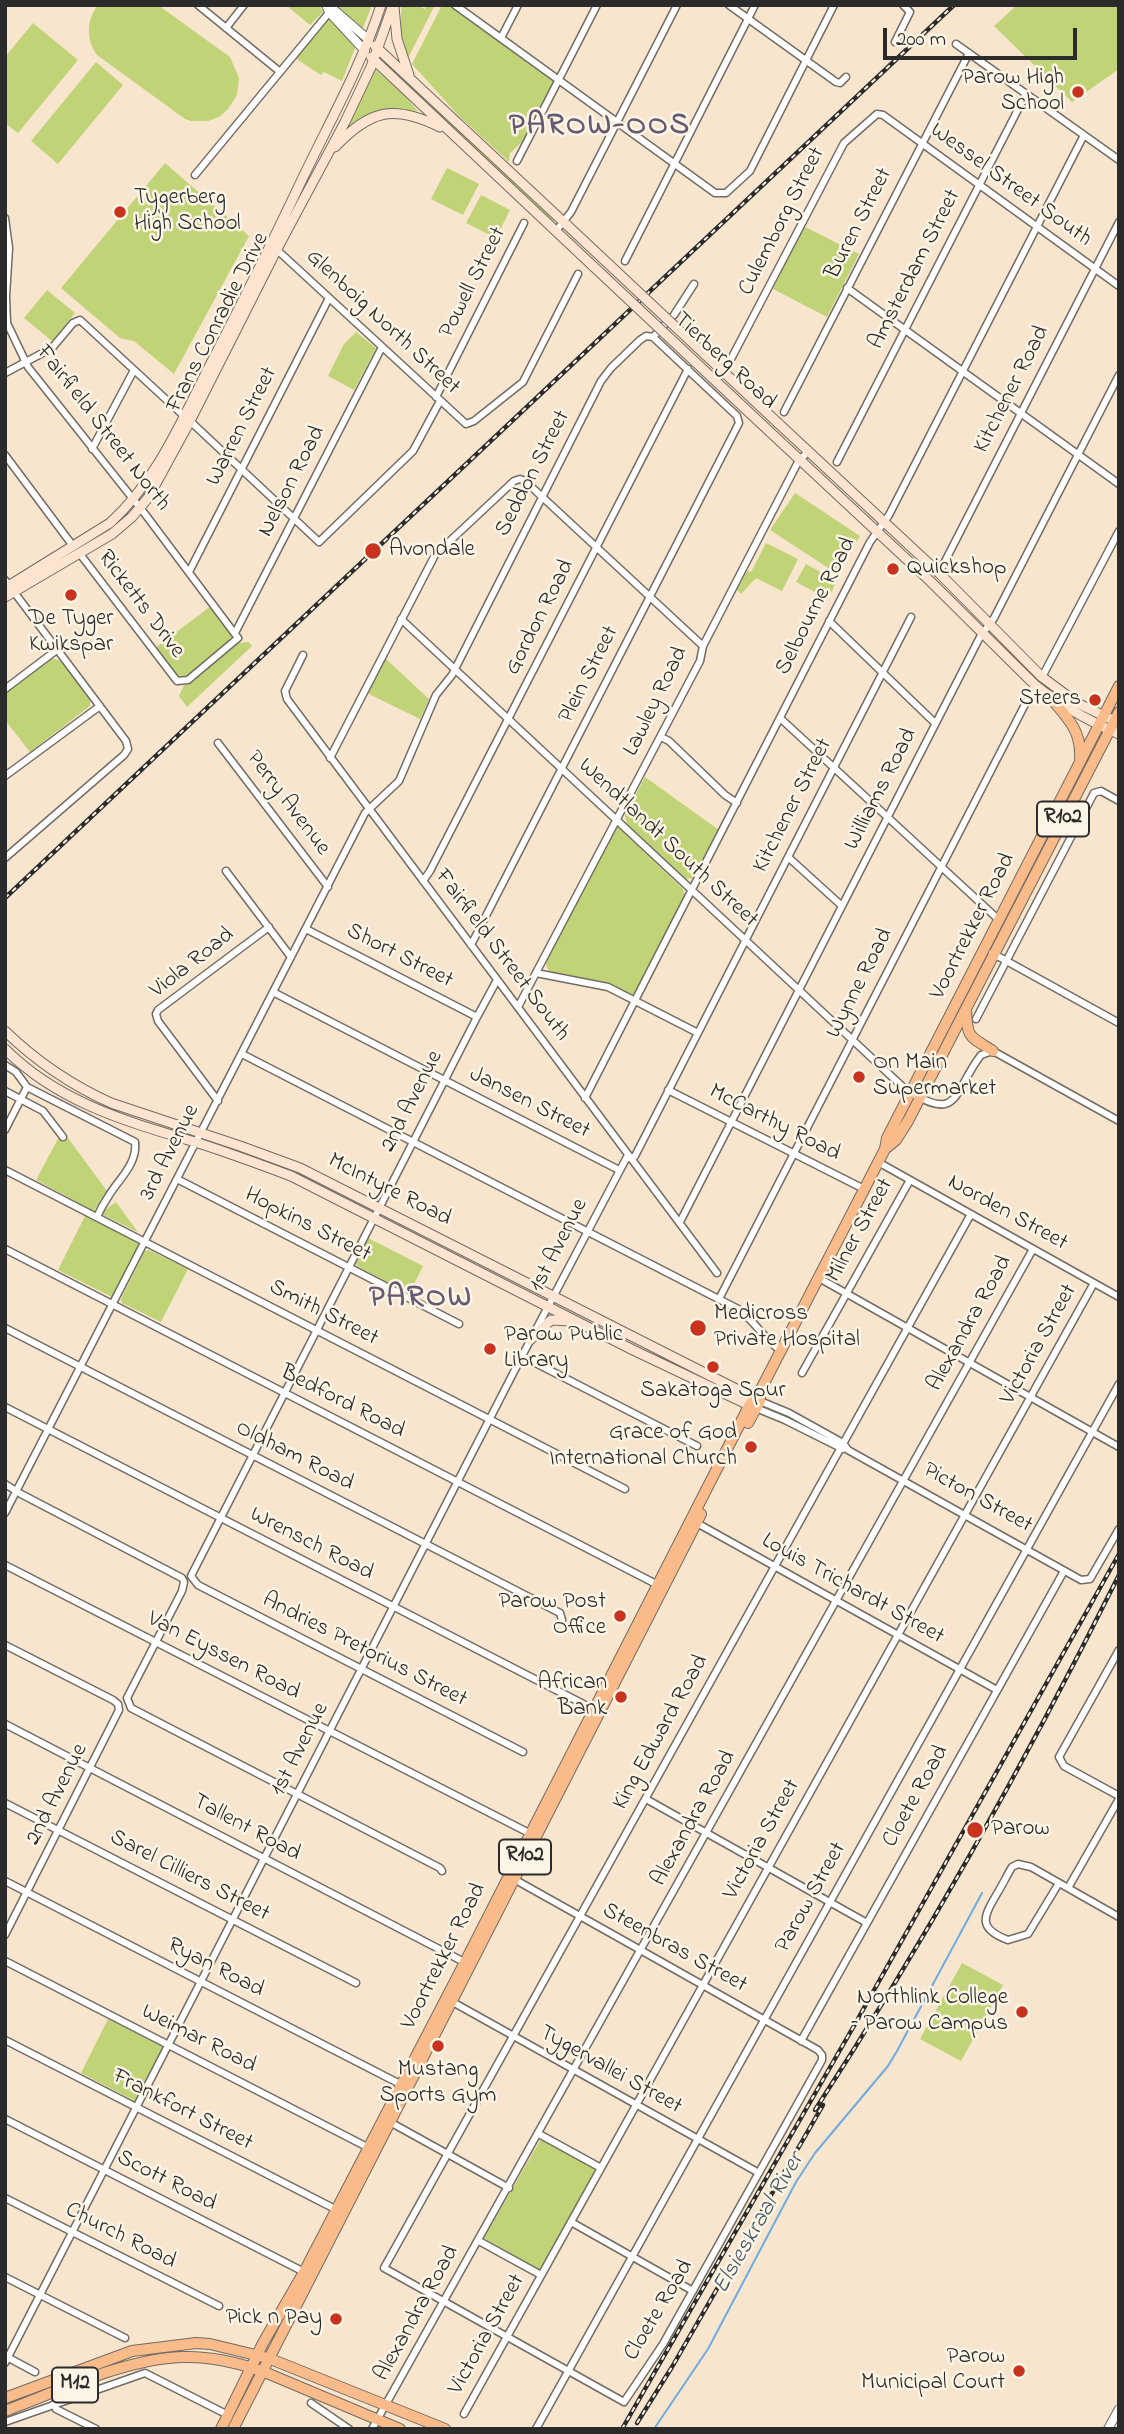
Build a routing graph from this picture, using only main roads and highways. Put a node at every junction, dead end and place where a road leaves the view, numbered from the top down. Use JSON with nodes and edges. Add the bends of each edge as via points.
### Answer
{"nodes":[{"id":1,"x":381,"y":5,"type":"edge"},
{"id":2,"x":394,"y":5,"type":"edge"},
{"id":3,"x":369,"y":40,"type":"junction"},
{"id":4,"x":378,"y":49,"type":"junction"},
{"id":5,"x":365,"y":51,"type":"junction"},
{"id":6,"x":373,"y":59,"type":"junction"},
{"id":7,"x":411,"y":78,"type":"junction"},
{"id":8,"x":450,"y":132,"type":"junction"},
{"id":9,"x":328,"y":155,"type":"junction"},
{"id":10,"x":274,"y":247,"type":"junction"},
{"id":11,"x":136,"y":504,"type":"junction"},
{"id":12,"x":8,"y":588,"type":"edge"},
{"id":13,"x":1119,"y":686,"type":"edge"},
{"id":14,"x":1048,"y":695,"type":"junction"},
{"id":15,"x":1101,"y":721,"type":"junction"},
{"id":16,"x":1116,"y":724,"type":"edge"},
{"id":17,"x":1079,"y":762,"type":"junction"},
{"id":18,"x":989,"y":951,"type":"junction"},
{"id":19,"x":966,"y":1010,"type":"junction"},
{"id":20,"x":5,"y":1031,"type":"edge"},
{"id":21,"x":5,"y":1049,"type":"edge"},
{"id":22,"x":993,"y":1051,"type":"road end"},
{"id":23,"x":915,"y":1095,"type":"junction"},
{"id":24,"x":583,"y":1324,"type":"junction"},
{"id":25,"x":530,"y":1340,"type":"road end"},
{"id":26,"x":756,"y":1401,"type":"junction"},
{"id":27,"x":308,"y":2274,"type":"junction"},
{"id":28,"x":293,"y":2311,"type":"junction"},
{"id":29,"x":263,"y":2356,"type":"junction"},
{"id":30,"x":257,"y":2369,"type":"junction"},
{"id":31,"x":297,"y":2369,"type":"junction"},
{"id":32,"x":5,"y":2398,"type":"edge"},
{"id":33,"x":5,"y":2411,"type":"edge"},
{"id":34,"x":375,"y":2424,"type":"edge"},
{"id":35,"x":221,"y":2429,"type":"edge"},
{"id":36,"x":233,"y":2429,"type":"edge"},
{"id":37,"x":400,"y":2429,"type":"edge"},
{"id":38,"x":445,"y":2429,"type":"edge"}],
"edges":[{"from":1,"to":3,"type":"main road","name":"Frans Conradie Drive"},
{"from":2,"to":4,"type":"main road","name":"Frans Conradie Drive"},
{"from":2,"to":7,"type":"main road","via":[[397,39]]},
{"from":3,"to":4,"type":"main road","name":"Tierberg Road"},
{"from":3,"to":5,"type":"main road","name":"Frans Conradie Drive"},
{"from":4,"to":6,"type":"main road","name":"Frans Conradie Drive"},
{"from":4,"to":7,"type":"main road","name":"Tierberg Road"},
{"from":5,"to":6,"type":"main road","name":"Tierberg Road"},
{"from":5,"to":10,"type":"main road","name":"Frans Conradie Drive"},
{"from":6,"to":8,"type":"main road","name":"Tierberg Road"},
{"from":6,"to":9,"type":"main road","name":"Frans Conradie Drive"},
{"from":7,"to":15,"type":"main road","name":"Tierberg Road","bridge":true,"via":[[939,573],[1042,677]]},
{"from":8,"to":9,"type":"main road","via":[[414,115],[384,113],[358,125]]},
{"from":8,"to":14,"type":"main road","name":"Tierberg Road","bridge":true},
{"from":9,"to":10,"type":"main road","name":"Frans Conradie Drive"},
{"from":10,"to":11,"type":"main road","name":"Frans Conradie Drive","via":[[187,419]]},
{"from":11,"to":12,"type":"main road","name":"Frans Conradie Drive"},
{"from":11,"to":12,"type":"main road","name":"Frans Conradie Drive","via":[[112,534]]},
{"from":13,"to":15,"type":"main road","name":"Voortrekker Road","number":"R102"},
{"from":14,"to":15,"type":"main road","name":"Tierberg Road"},
{"from":14,"to":17,"type":"main road","via":[[1077,732]]},
{"from":15,"to":16,"type":"main road","name":"Tierberg Road"},
{"from":15,"to":17,"type":"main road","name":"Voortrekker Road","number":"R102"},
{"from":16,"to":18,"type":"main road","name":"Voortrekker Road","number":"R102"},
{"from":17,"to":18,"type":"main road","name":"Voortrekker Road","number":"R102","via":[[999,920]]},
{"from":18,"to":19,"type":"main road","name":"Voortrekker Road","number":"R102"},
{"from":18,"to":23,"type":"main road","name":"Voortrekker Road","number":"R102"},
{"from":19,"to":22,"type":"main road","via":[[970,1036]]},
{"from":19,"to":23,"type":"main road","name":"Voortrekker Road","number":"R102"},
{"from":20,"to":26,"type":"main road","name":"McIntyre Road","via":[[38,1061],[91,1094],[300,1168]]},
{"from":21,"to":24,"type":"main road","name":"McIntyre Road","via":[[39,1078],[85,1105],[291,1176]]},
{"from":23,"to":26,"type":"main road","name":"Voortrekker Road","number":"R102","via":[[887,1138]]},
{"from":24,"to":25,"type":"main road","via":[[553,1320]]},
{"from":24,"to":26,"type":"main road","name":"McIntyre Road"},
{"from":26,"to":27,"type":"main road","name":"Voortrekker Road","number":"R102"},
{"from":27,"to":28,"type":"main road","name":"Voortrekker Road","number":"R102"},
{"from":27,"to":29,"type":"main road","name":"Voortrekker Road","number":"R102"},
{"from":28,"to":29,"type":"main road","name":"Voortrekker Road","number":"R102"},
{"from":28,"to":31,"type":"main road","via":[[279,2349]]},
{"from":29,"to":30,"type":"main road","name":"Voortrekker Road","number":"R102"},
{"from":29,"to":31,"type":"main road","number":"M12"},
{"from":29,"to":32,"type":"main road","number":"M12","via":[[203,2343],[155,2347],[99,2361]]},
{"from":30,"to":33,"type":"main road","number":"M12","via":[[214,2359],[161,2359],[107,2373]]},
{"from":30,"to":34,"type":"main road","number":"M12"},
{"from":30,"to":35,"type":"main road","name":"Voortrekker Road","number":"R102"},
{"from":30,"to":36,"type":"main road","name":"Voortrekker Road","number":"R102"},
{"from":31,"to":38,"type":"main road","number":"M12"},
{"from":34,"to":37,"type":"main road","number":"M12"}]}
